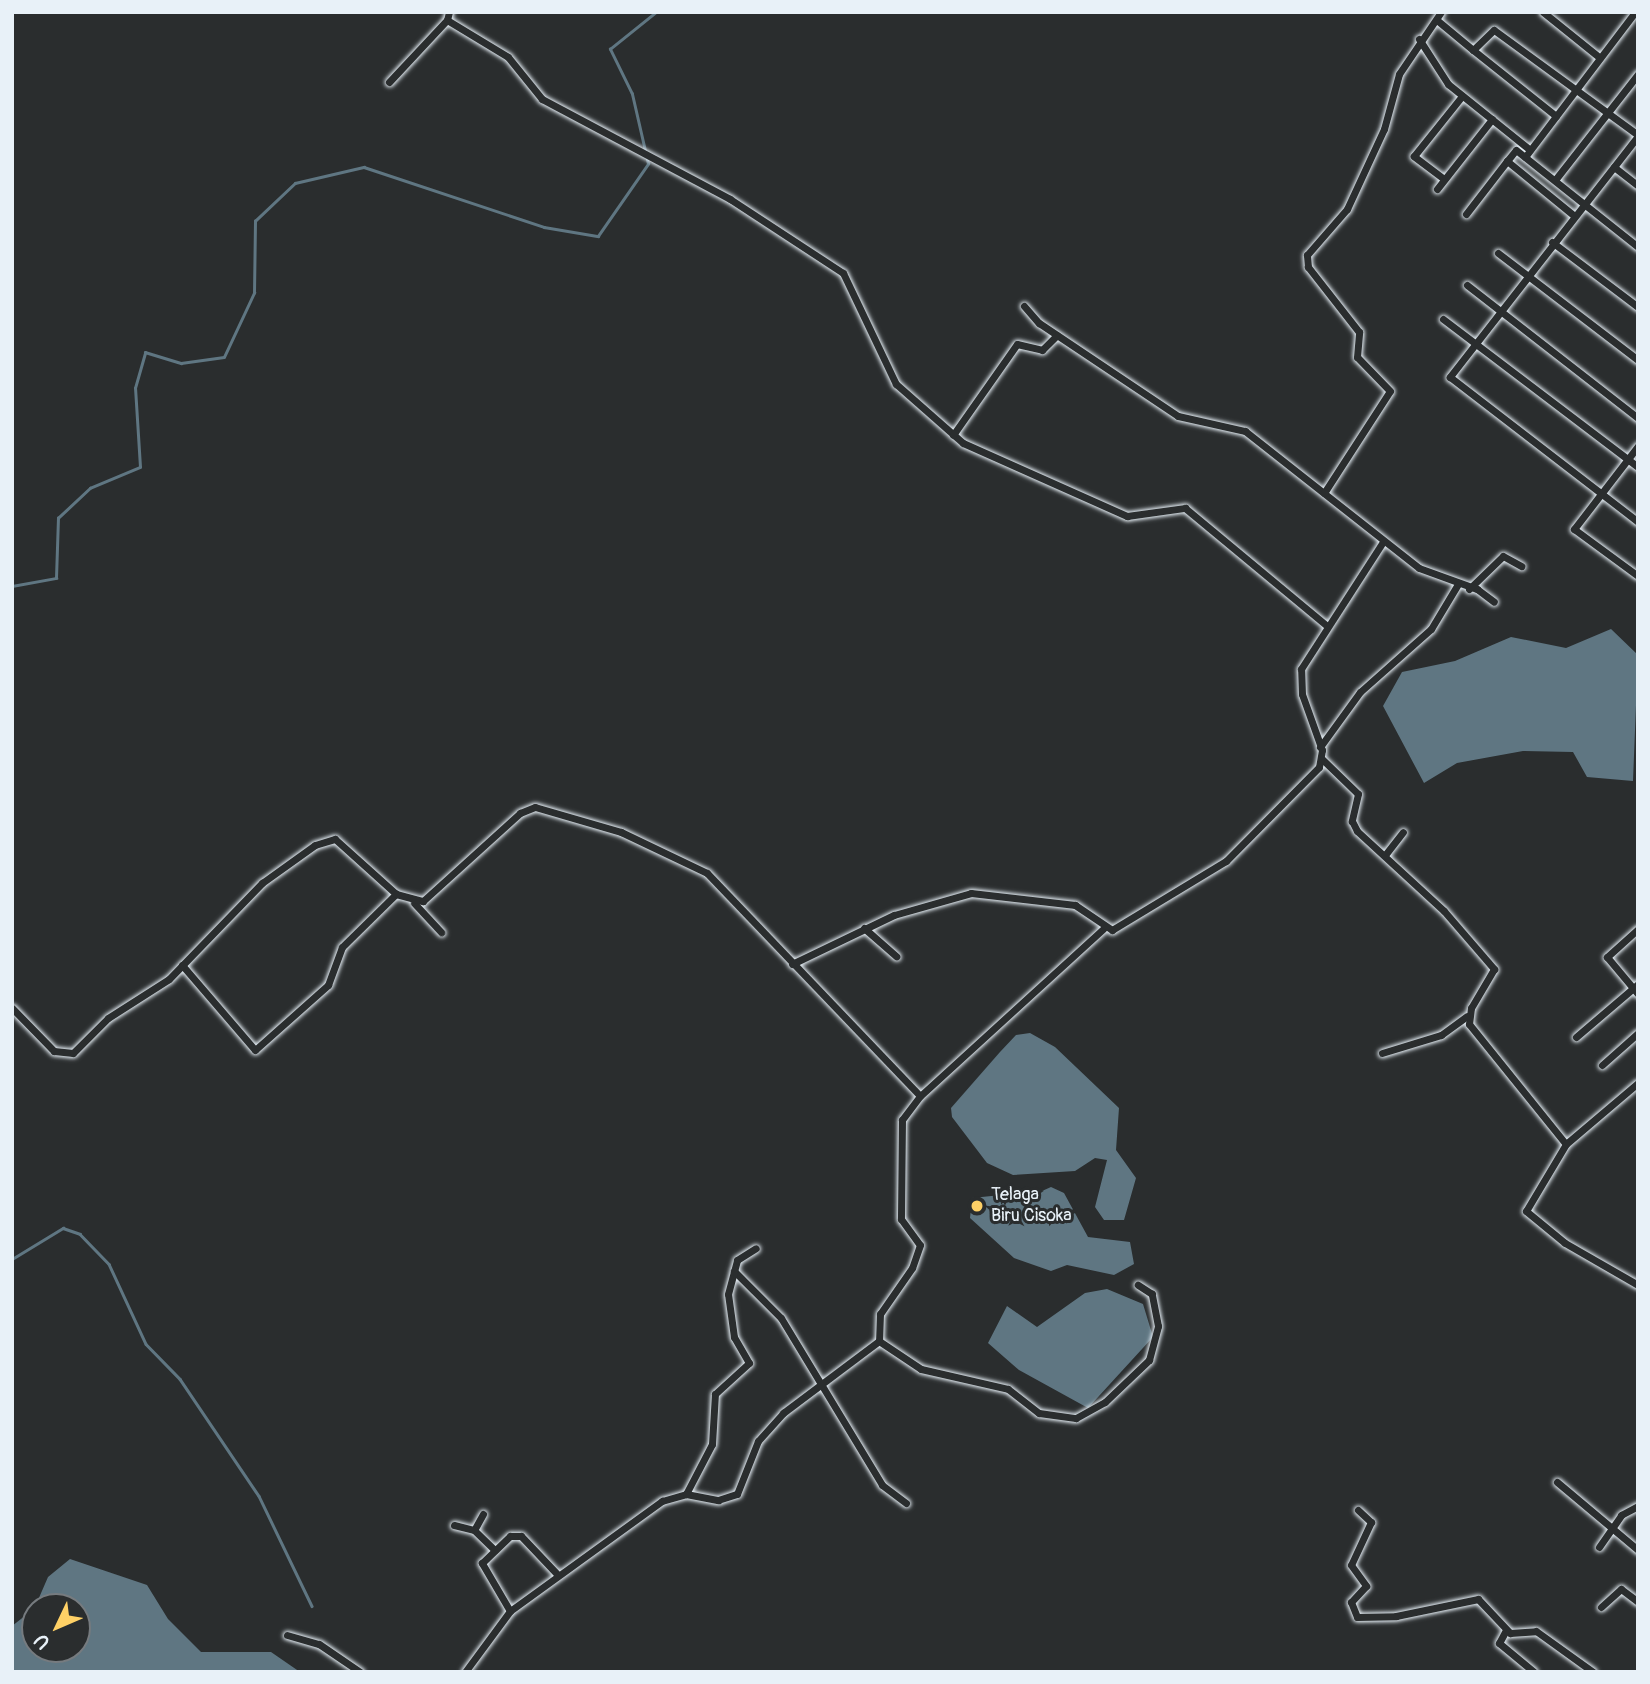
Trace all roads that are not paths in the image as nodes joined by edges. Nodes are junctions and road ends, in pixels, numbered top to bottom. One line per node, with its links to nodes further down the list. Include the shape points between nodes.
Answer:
1 (1441, 12): 5 (street)
2 (1543, 12): 8 (street)
3 (1635, 12): 8 (street)
4 (448, 16): 10 (street); 41 (street, via 508,57 542,99 673,167 843,273 859,296 896,384)
5 (1438, 21): 6 (street); 7 (street)
6 (1419, 40): 12 (street); 45 (street, via 1388,97 1384,129 1347,209 1307,255 1308,267 1360,332 1357,358 1390,391)
7 (1473, 50): 11 (street, via 1494,30); 14 (street)
8 (1600, 58): 11 (street)
9 (1638, 74): 13 (street)
10 (389, 82)
11 (1578, 88): 13 (street); 14 (street)
12 (1462, 96): 15 (street); 21 (street, via 1414,156)
13 (1609, 111): 16 (street); 22 (street)
14 (1556, 117): 17 (street)
15 (1492, 119): 17 (street); 21 (street)
16 (1638, 135): 20 (street)
17 (1530, 150): 18 (street)
18 (1525, 157): 19 (street, via 1516,150); 22 (street)
19 (1507, 161): 26 (street); 27 (street)
20 (1614, 167): 23 (street); 25 (street)
21 (1444, 179): 24 (street)
22 (1555, 180): 25 (street)
23 (1638, 186)
24 (1437, 189)
25 (1582, 205): 27 (street); 29 (street)
26 (1466, 214)
27 (1572, 214): 28 (street)
28 (1552, 242): 31 (street); 34 (street)
29 (1638, 247)
30 (1498, 253): 31 (street)
31 (1527, 276): 35 (street); 39 (street)
32 (1467, 285): 35 (street)
33 (1024, 306): 37 (street)
34 (1638, 307)
35 (1501, 311): 38 (street); 40 (street)
36 (1443, 320): 38 (street)
37 (1057, 335): 41 (street, via 1042,350 1017,344); 45 (street, via 1178,416 1245,431)
38 (1476, 346): 43 (street); 46 (street, via 1450,377)
39 (1638, 360)
40 (1638, 418)
41 (953, 435): 54 (street, via 996,462 1127,516 1179,505)
42 (1638, 446): 43 (street)
43 (1628, 459): 44 (street); 46 (street)
44 (1638, 467)
45 (1324, 493): 48 (street)
46 (1601, 494): 47 (street); 50 (street, via 1574,528)
47 (1638, 522)
48 (1383, 542): 51 (street, via 1419,568); 54 (street)
49 (1521, 566): 52 (street, via 1503,556)
50 (1638, 576)
51 (1458, 584): 52 (street); 55 (street, via 1430,629 1360,692)
52 (1469, 589): 53 (street)
53 (1494, 602)
54 (1326, 625): 55 (street, via 1300,674)
55 (1321, 747): 56 (street)
56 (1322, 759): 58 (street, via 1359,794 1354,828); 62 (street, via 1293,798 1226,861 1126,923)
57 (1403, 832): 58 (street)
58 (1385, 855): 70 (street, via 1494,969)
59 (396, 894): 60 (street); 67 (street, via 342,844 325,840 282,865); 67 (street, via 342,947 328,985 255,1050)
60 (414, 903): 64 (street); 66 (street, via 436,894 520,813 536,807 621,832 699,868)
61 (864, 928): 62 (street, via 939,898 971,893 1075,905); 65 (street); 66 (street)
62 (1103, 929): 76 (street)
63 (1638, 929): 68 (street, via 1607,957)
64 (441, 932)
65 (896, 957)
66 (792, 964): 76 (street)
67 (182, 965): 69 (street, via 67,1055 54,1051)
68 (1636, 989): 72 (street)
69 (12, 1009)
70 (1467, 1016): 73 (street, via 1441,1035); 77 (street)
71 (1638, 1033): 74 (street)
72 (1576, 1037)
73 (1382, 1053)
74 (1602, 1065)
75 (1638, 1083): 77 (street)
76 (920, 1096): 82 (street, via 898,1137 901,1219 920,1245 880,1314)
77 (1566, 1144): 80 (street, via 1526,1211 1565,1243)
78 (756, 1248): 79 (street)
79 (734, 1271): 83 (street, via 781,1318); 85 (street, via 728,1294 733,1332 750,1361 715,1394 712,1444)
80 (1638, 1284)
81 (1138, 1285): 82 (street, via 1152,1294 1158,1326 1149,1360 1105,1402 1076,1418 1039,1413 1008,1389 921,1369)
82 (879, 1341): 83 (street)
83 (819, 1387): 85 (street, via 801,1396 758,1441 737,1494 718,1500); 86 (street, via 882,1485)
84 (1557, 1482): 91 (street)
85 (686, 1494): 96 (street, via 662,1502)
86 (906, 1503)
87 (1638, 1506): 91 (street)
88 (1359, 1510): 100 (street, via 1371,1522 1350,1565 1366,1586 1351,1602 1357,1617 1395,1616 1474,1598)
89 (483, 1514): 92 (street)
90 (454, 1525): 92 (street)
91 (1613, 1528): 93 (street); 95 (street)
92 (474, 1530): 94 (street)
93 (1600, 1547)
94 (495, 1550): 96 (street, via 510,1536 521,1536); 99 (street, via 482,1567)
95 (1638, 1550)
96 (557, 1574): 99 (street)
97 (1638, 1602): 98 (street, via 1622,1589)
98 (1601, 1607)
99 (510, 1611): 103 (street)
100 (1506, 1630): 104 (street, via 1499,1643); 105 (street, via 1536,1632)
101 (287, 1634): 102 (street, via 319,1644)
102 (360, 1672)
103 (464, 1672)
104 (1534, 1672)
105 (1593, 1672)

